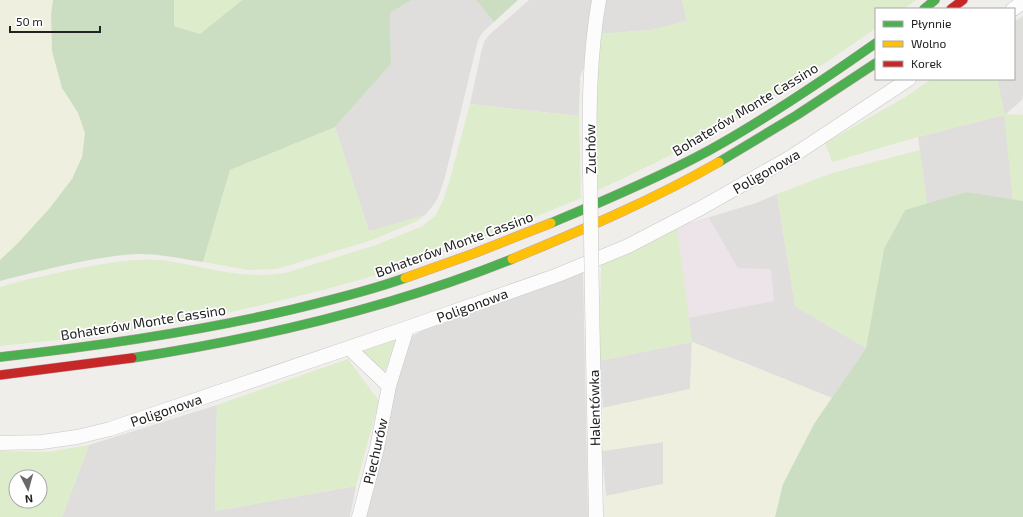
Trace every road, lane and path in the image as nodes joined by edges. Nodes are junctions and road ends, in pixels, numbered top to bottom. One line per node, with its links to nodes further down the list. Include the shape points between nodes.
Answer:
1 (599, 0): 11 (street, Zuchów, bridge, via 589,103)
2 (935, 0): 5 (highway)
3 (963, 0): 6 (highway)
4 (1023, 2): 7 (street)
5 (925, 8)
6 (953, 8)
7 (1014, 8)
8 (875, 44): 14 (highway, Bohaterów Monte Cassino, via 813,86 708,150 565,218 462,258 369,290 205,328 135,340)
9 (875, 65): 15 (highway, via 821,101 715,165 574,234 465,277 375,306 224,343 136,358)
10 (907, 80): 12 (street, Poligonowa, via 791,157 702,208 628,246 558,275)
11 (592, 299): 19 (street, Halentówka)
12 (407, 328): 13 (street, Poligonowa); 16 (street, Piechurów)
13 (349, 348): 16 (street); 17 (street, Poligonowa, via 110,429 42,442)
14 (0, 357)
15 (0, 375)
16 (389, 386): 18 (street, Piechurów)
17 (0, 443)
18 (360, 517)
19 (596, 517)

